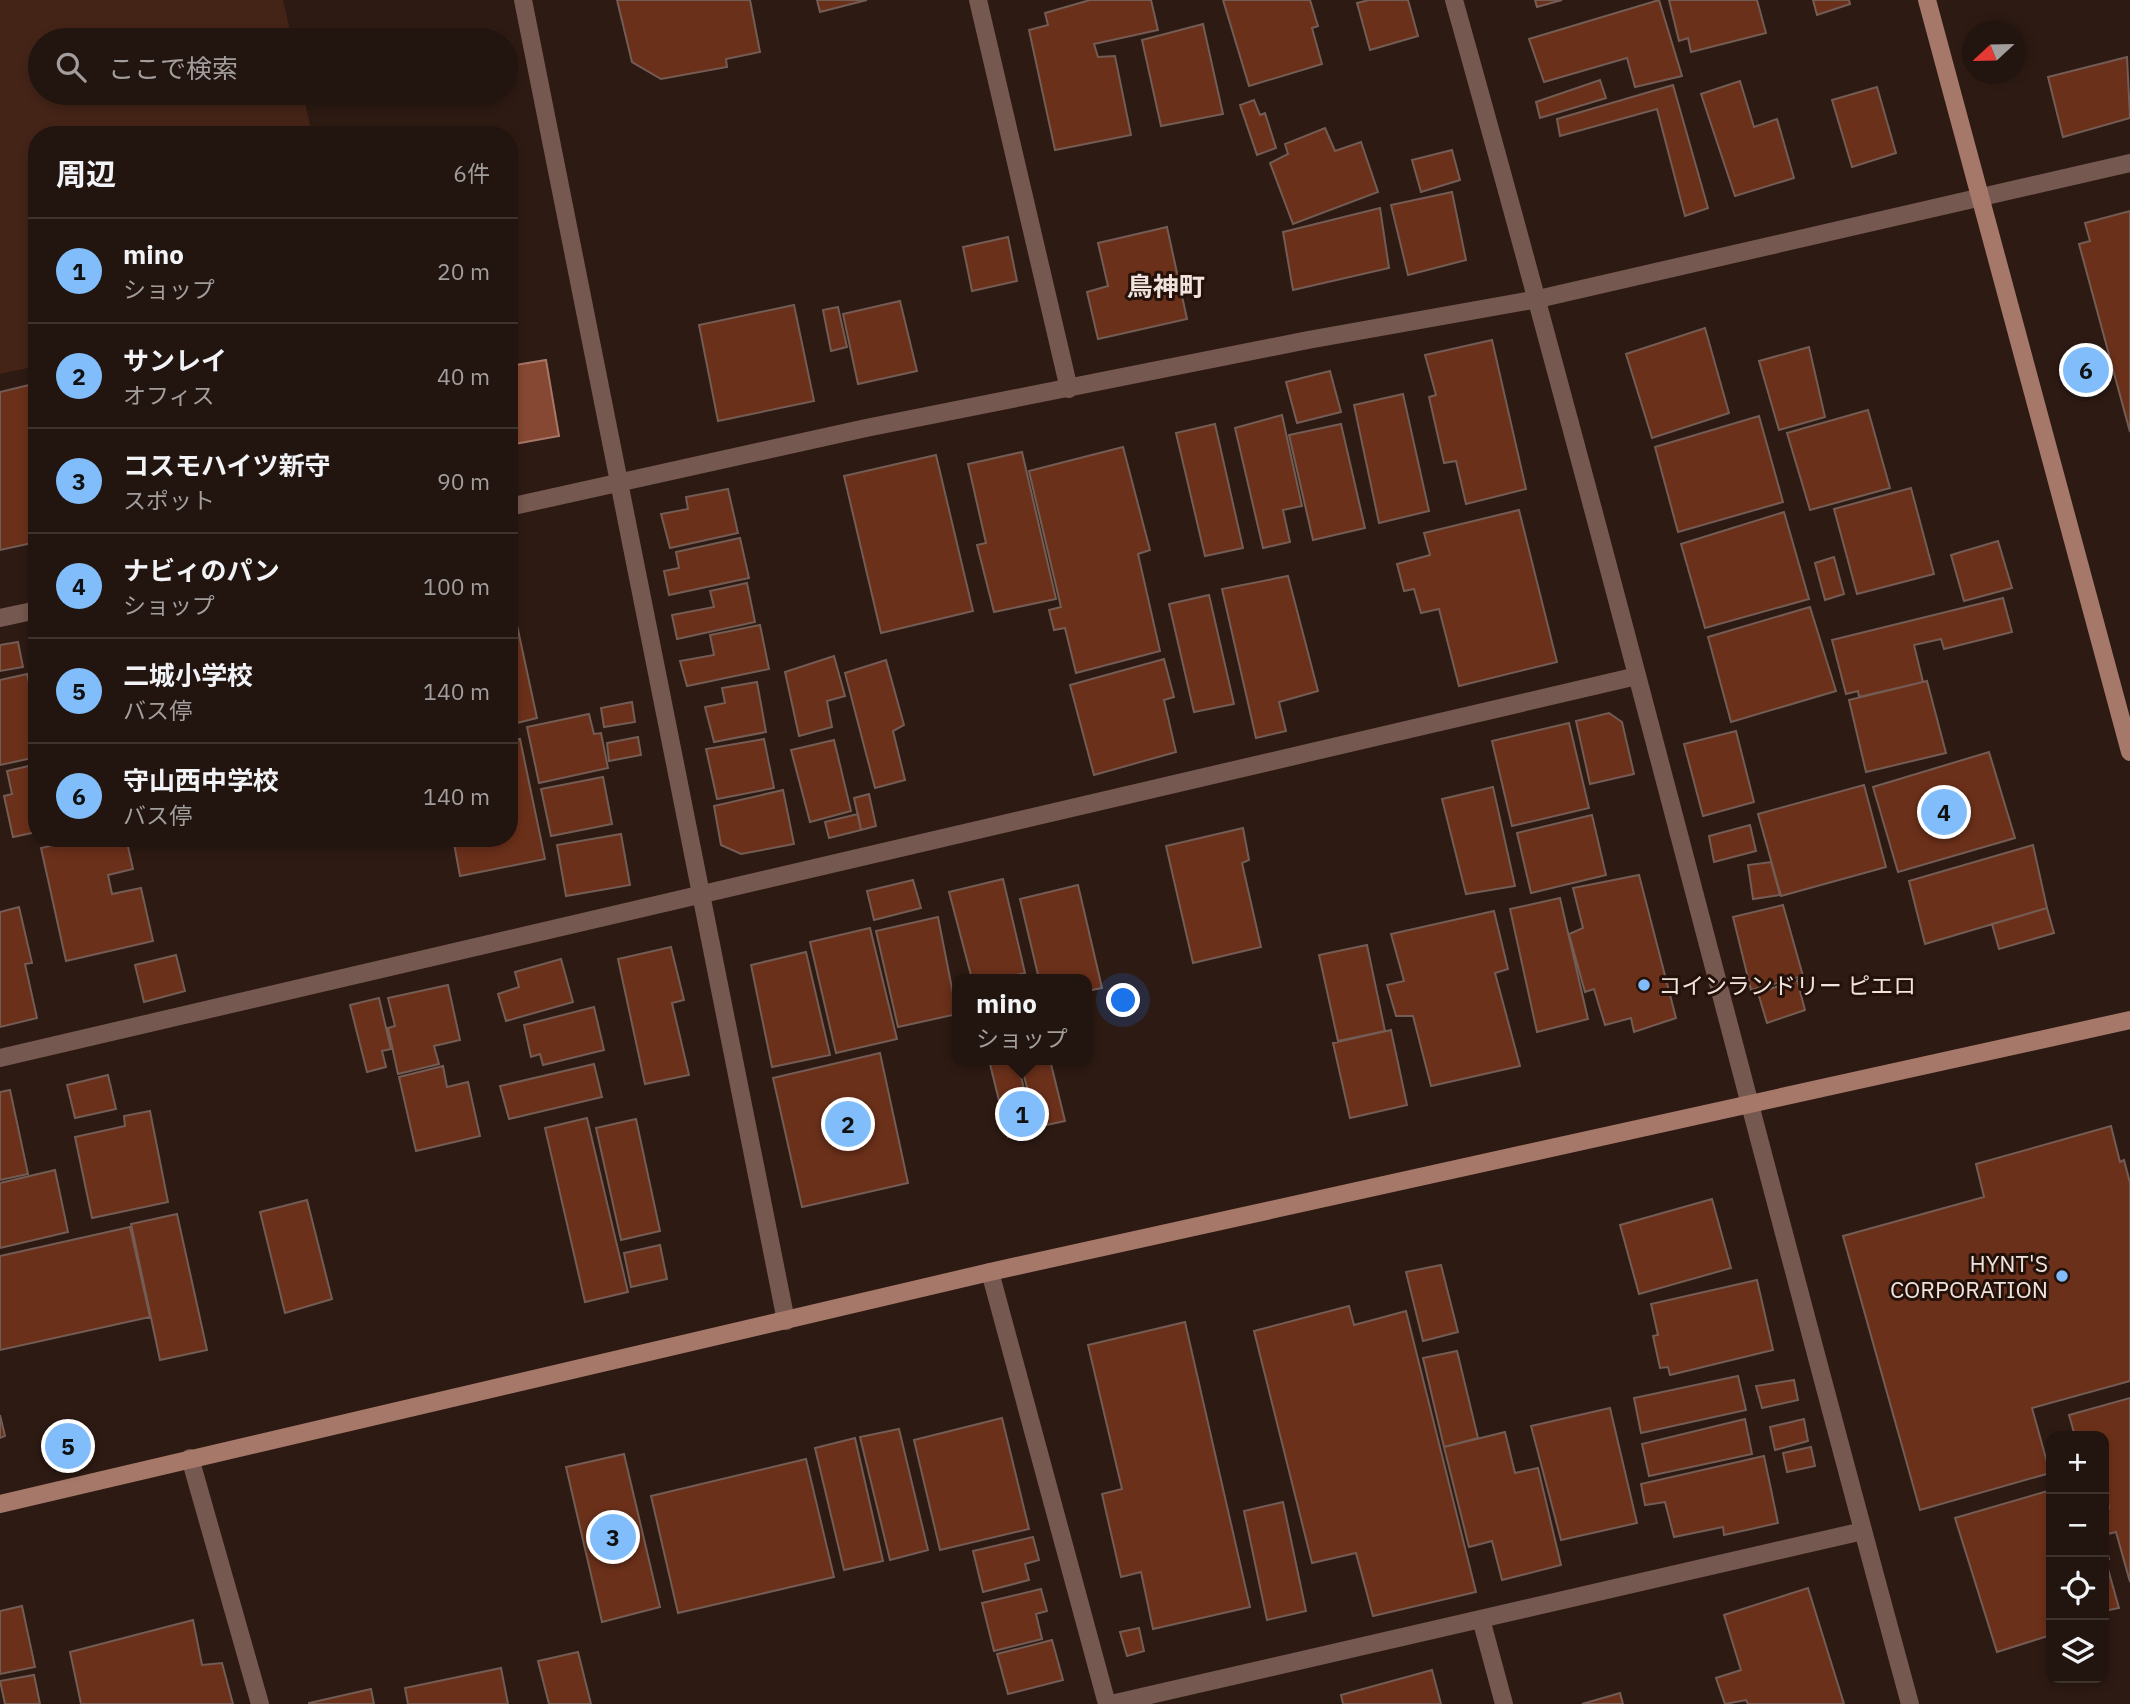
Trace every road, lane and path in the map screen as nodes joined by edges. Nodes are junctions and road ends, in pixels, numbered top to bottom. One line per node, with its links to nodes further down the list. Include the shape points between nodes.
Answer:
1 (523, 0): 9 (street)
2 (978, 0): 8 (street)
3 (1454, 0): 7 (street)
4 (1927, 0): 6 (street)
5 (2130, 163): 6 (street)
6 (1980, 198): 7 (street); 14 (street)
7 (1538, 299): 8 (street); 13 (street)
8 (1069, 389): 9 (street)
9 (620, 483): 10 (street); 15 (street)
10 (518, 505)
11 (28, 612): 12 (street)
12 (0, 618)
13 (1637, 676): 15 (street); 18 (street)
14 (2130, 752)
15 (702, 895): 17 (street); 20 (street)
16 (2130, 1020): 18 (street)
17 (0, 1058)
18 (1748, 1105): 19 (street); 23 (street)
19 (990, 1272): 20 (street); 26 (street)
20 (786, 1321): 21 (street)
21 (190, 1458): 22 (street); 25 (street)
22 (0, 1504)
23 (1863, 1531): 24 (street); 28 (street)
24 (1481, 1619): 26 (street); 27 (street)
25 (260, 1704)
26 (1109, 1704)
27 (1504, 1704)
28 (1910, 1704)

